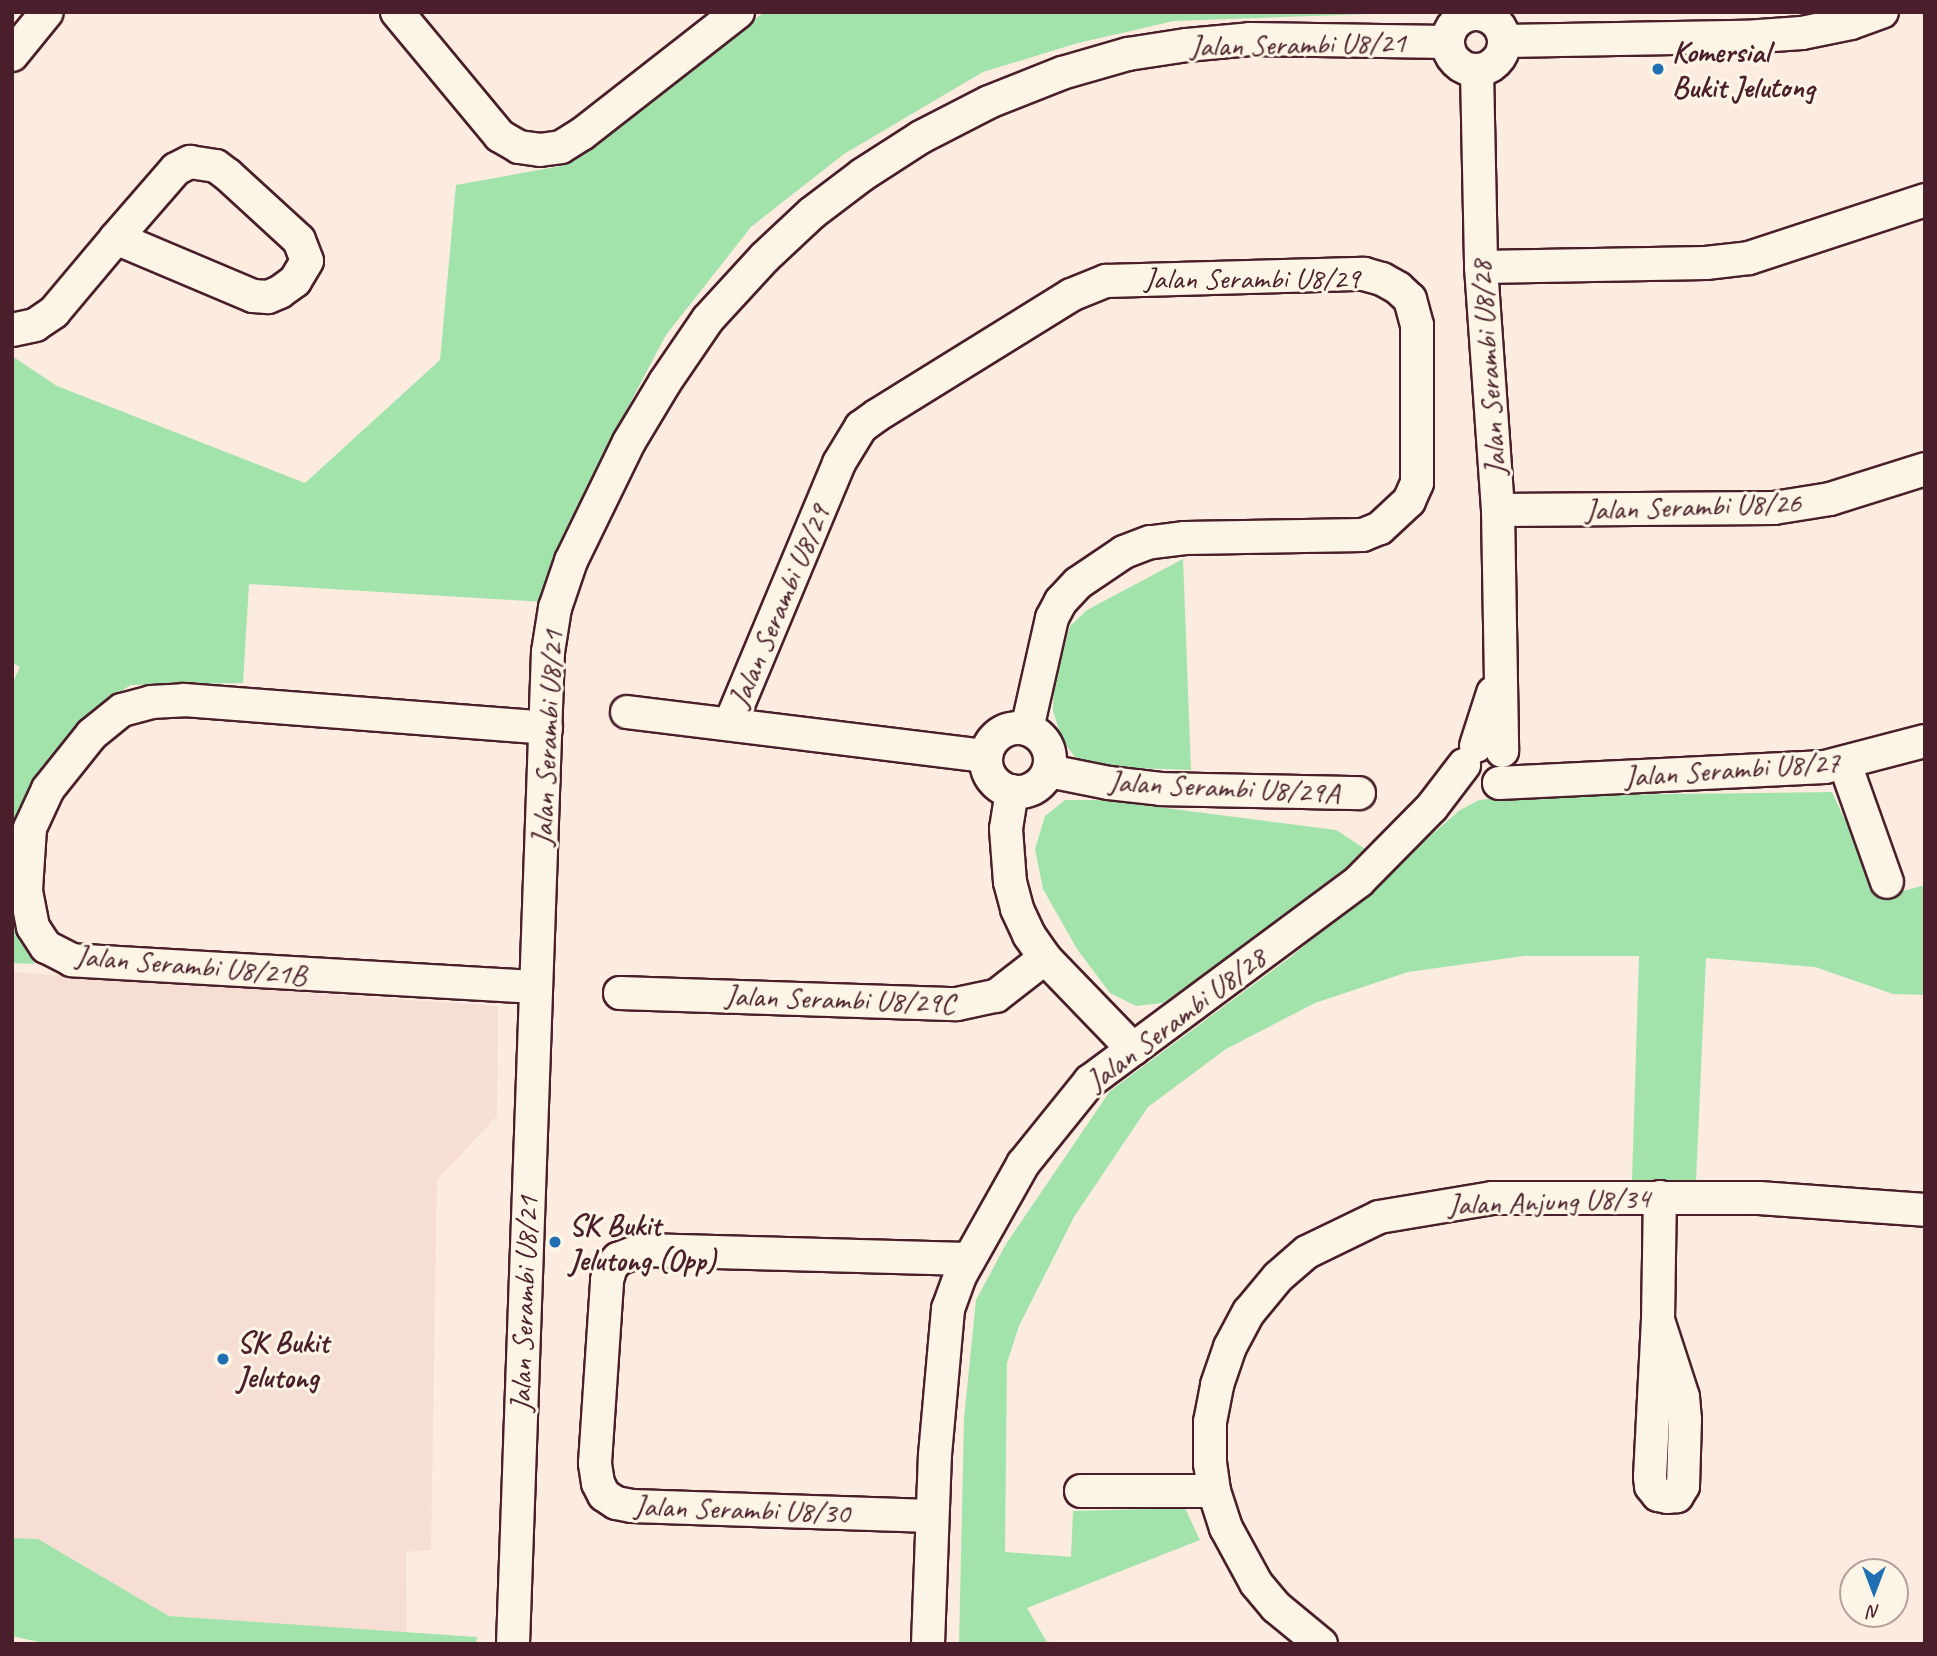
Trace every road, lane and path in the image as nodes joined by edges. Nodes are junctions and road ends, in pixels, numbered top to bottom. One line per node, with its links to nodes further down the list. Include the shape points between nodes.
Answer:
1 (397, 12): 3 (street, via 500,136 519,147 540,150 561,147 582,134)
2 (1882, 12): 6 (street, via 1802,33)
3 (734, 13)
4 (1472, 13): 6 (street, via 1490,18 1503,31); 7 (street, via 1455,24)
5 (33, 17): 8 (street)
6 (1505, 41): 9 (street, via 1500,58)
7 (1448, 42): 9 (street, via 1460,65); 18 (street, Jalan Serambi U8/21, via 1250,39 1128,54 1062,73 989,102 921,137 812,213 708,319 629,442 596,507 555,608 548,652)
8 (12, 55)
9 (1477, 71): 12 (street, Jalan Serambi U8/28)
10 (1925, 200): 12 (street, via 1749,258)
11 (116, 238): 11 (street, via 176,169 204,162 229,175 299,240 307,261 295,281 280,292 253,296); 13 (street, via 54,312 35,325)
12 (1481, 267): 15 (street, Jalan Serambi U8/28)
13 (12, 330)
14 (1925, 469): 15 (street, Jalan Serambi U8/26, via 1830,499 1774,509)
15 (1497, 510): 23 (street, Jalan Serambi U8/28, via 1502,665)
16 (627, 712): 17 (street)
17 (730, 724): 19 (street, Jalan Serambi U8/29, via 839,463 861,426 876,416 1071,295 1106,281 1364,274 1398,288 1410,299 1417,325 1418,472 1409,501 1380,528 1363,535 1185,538 1150,542 1124,552 1078,583 1061,601 1049,629); 21 (street)
18 (546, 728): 29 (street, Jalan Serambi U8/21); 29 (street, Jalan Serambi U8/21B, via 184,700 122,710 92,734 48,789 30,828 26,890 33,927 46,947 72,960)
19 (1027, 729): 21 (street, via 1000,733); 24 (street, via 1045,741)
20 (1925, 741): 22 (street, Jalan Serambi U8/27)
21 (986, 756): 25 (street, via 989,775)
22 (1844, 764): 23 (street, Jalan Serambi U8/27, via 1578,778); 27 (street)
23 (1488, 765): 31 (street, Jalan Serambi U8/28, via 1432,807 1359,881)
24 (1049, 771): 25 (street, via 1029,790); 26 (street, Jalan Serambi U8/29A, via 1161,789)
25 (1012, 791): 28 (street, via 1006,829 1010,883 1021,918)
26 (1359, 793)
27 (1887, 883)
28 (1045, 958): 30 (street, Jalan Serambi U8/29C, via 996,996 957,1004); 31 (street)
29 (535, 987): 39 (street, Jalan Serambi U8/21)
30 (620, 993)
31 (1133, 1049): 34 (street, Jalan Serambi U8/28, via 1090,1080 1049,1129 1023,1164)
32 (1660, 1197): 33 (street, Jalan Anjung U8/34, via 1759,1198); 35 (street); 37 (street, Jalan Anjung U8/34, via 1492,1198 1416,1209 1379,1217 1307,1252 1278,1277 1230,1347 1210,1422)
33 (1925, 1210)
34 (969, 1259): 38 (street, Jalan Serambi U8/28, via 948,1309); 38 (street, Jalan Serambi U8/30, via 640,1250 618,1259 607,1280 595,1463 604,1495 632,1506)
35 (1658, 1320)
36 (1081, 1491): 37 (street)
37 (1214, 1491): 41 (street, Jalan Anjung U8/34, via 1226,1528 1256,1583 1276,1607)
38 (931, 1516): 40 (street, Jalan Serambi U8/28)
39 (513, 1644)
40 (928, 1644)
41 (1321, 1644)

